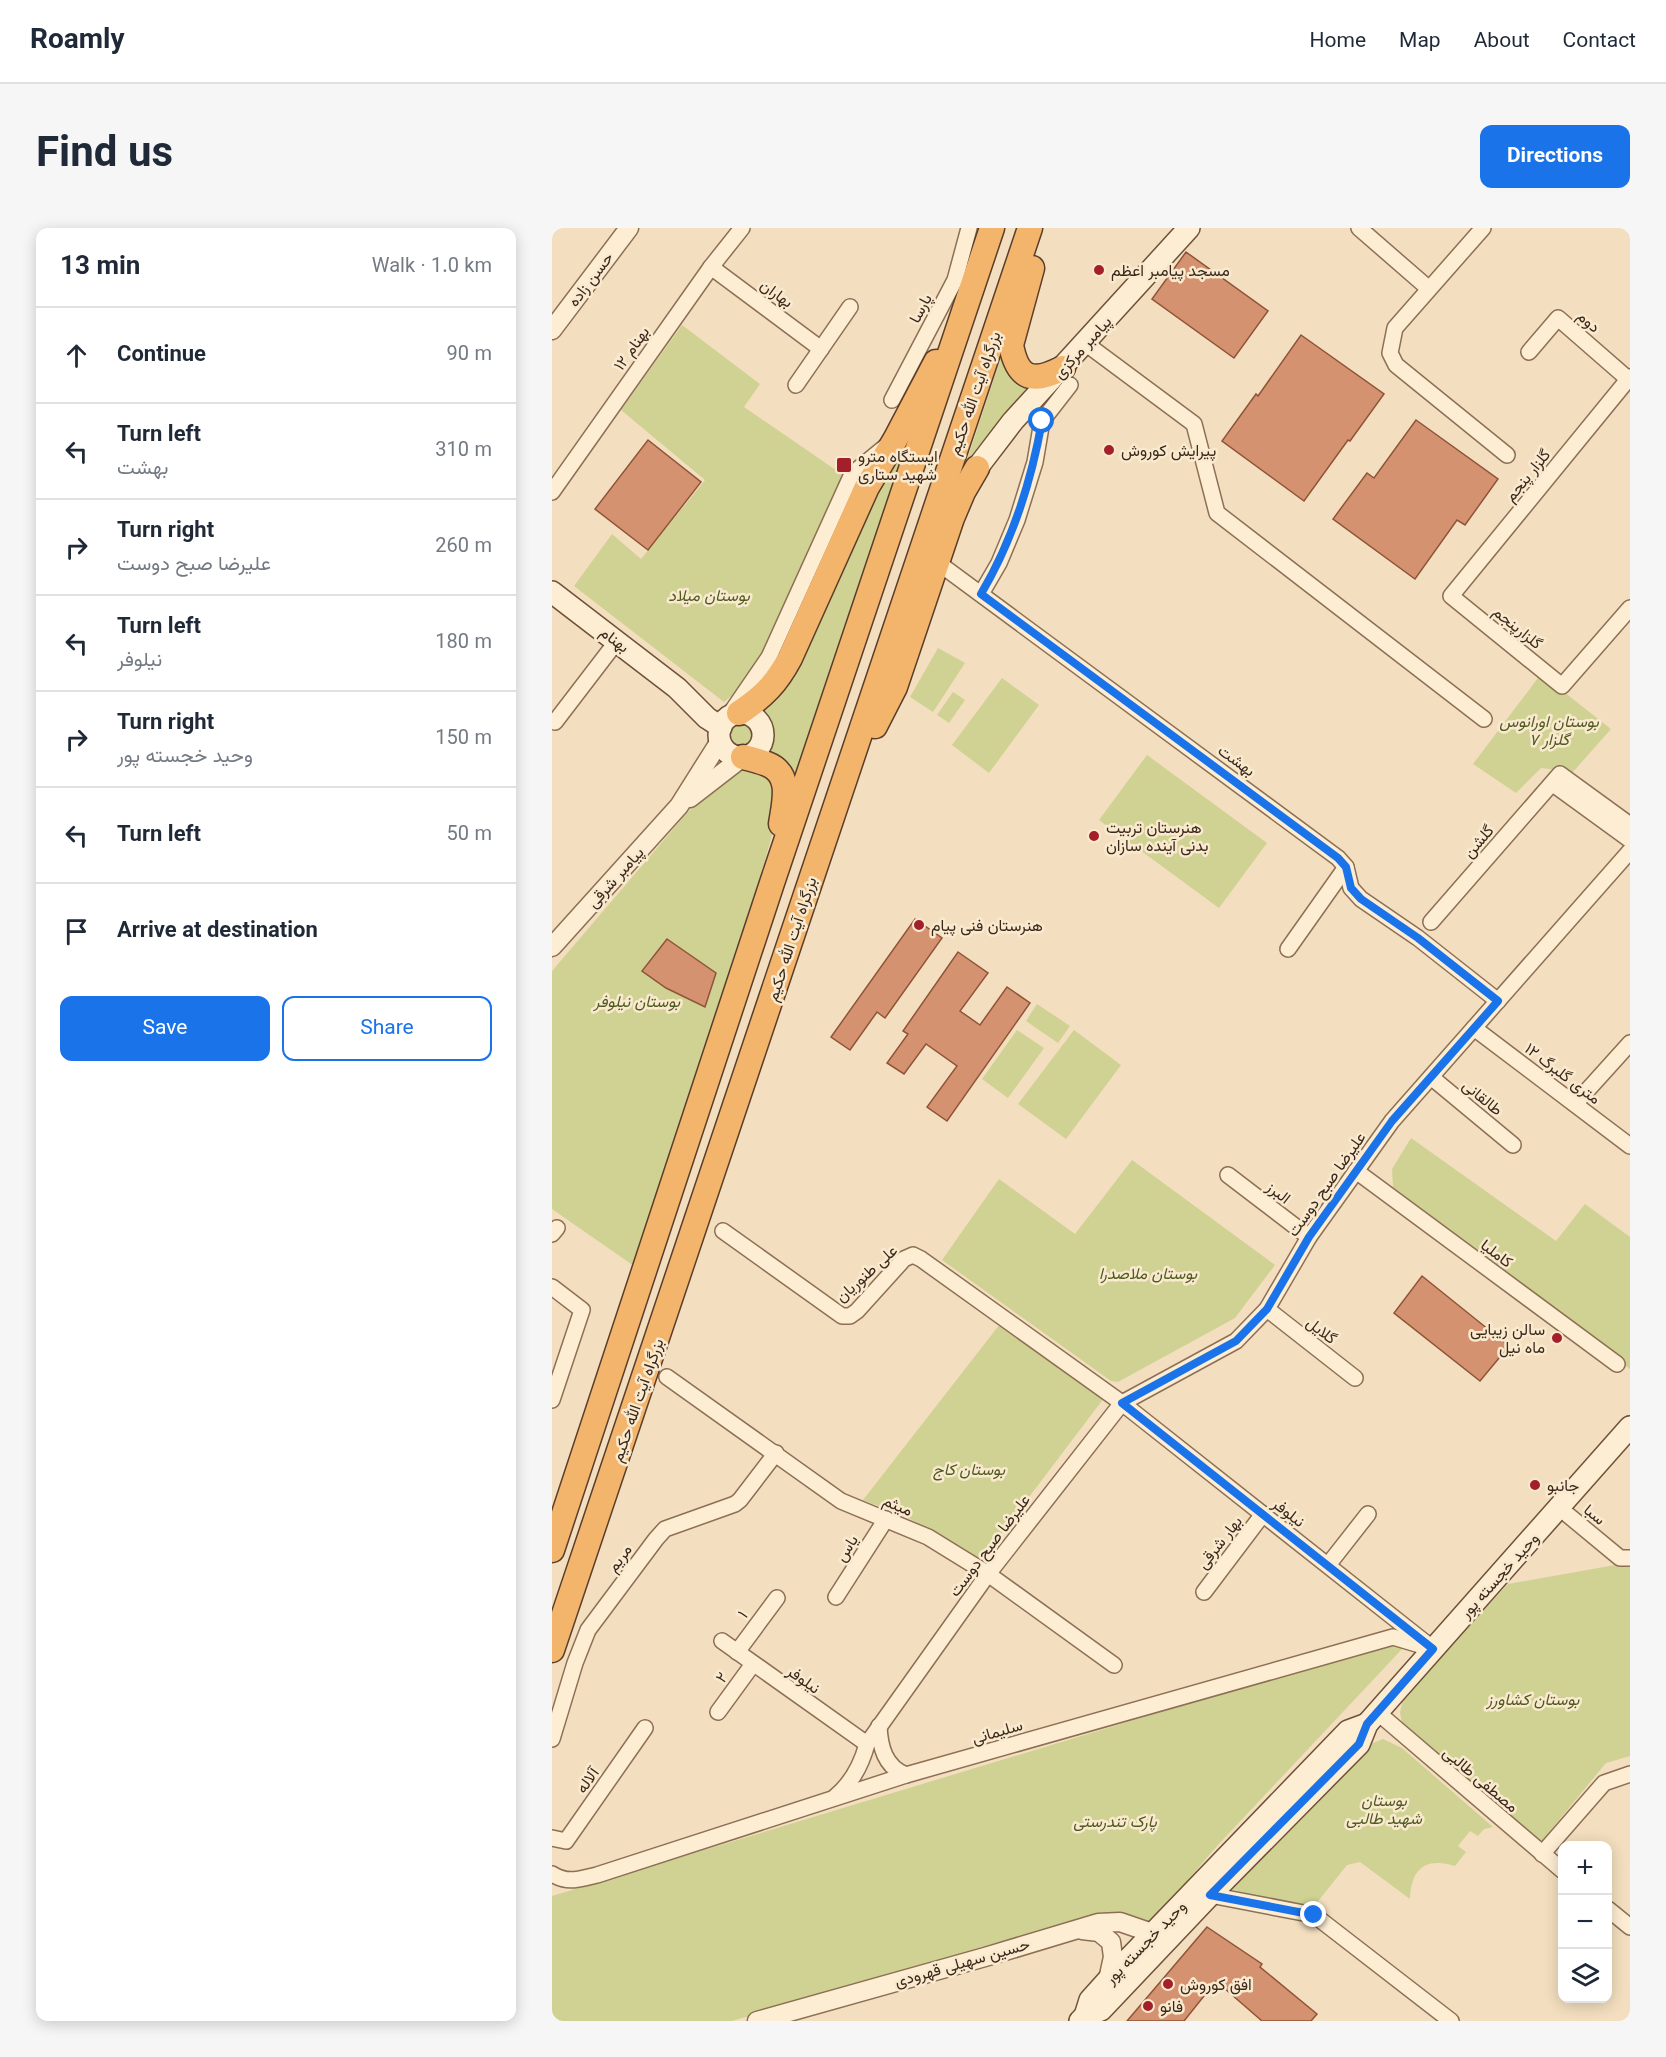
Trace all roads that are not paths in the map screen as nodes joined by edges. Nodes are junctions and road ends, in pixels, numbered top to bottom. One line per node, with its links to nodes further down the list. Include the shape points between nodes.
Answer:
1 (629, 228): 14 (street, حسن زاده)
2 (742, 228): 10 (street, بهنام ۱۲)
3 (969, 228): 21 (street, پارسا, via 955,280)
4 (992, 228): 12 (highway, بزرگراه آیت الله حکیم)
5 (1030, 228): 36 (highway, بزرگراه آیت الله حکیم)
6 (1039, 228): 18 (highway, via 1011,345 1013,357 1027,375)
7 (1189, 228): 15 (main road, پیامبر مرکزی)
8 (1359, 228): 11 (street)
9 (1483, 228): 11 (street)
10 (711, 267): 16 (street, بهاران); 24 (street, بهنام ۱۲)
11 (1428, 288): 22 (street, via 1395,328 1390,353 1396,365)
12 (969, 299): 33 (highway, via 867,487 778,680); 42 (highway, بزرگراه آیت الله حکیم)
13 (850, 308): 16 (street)
14 (552, 330)
15 (1085, 343): 18 (main road, پیامبر مرکزی); 31 (street, via 1194,424 1217,513)
16 (821, 349): 20 (street)
17 (1529, 352): 19 (street, دوم, via 1558,318)
18 (1067, 376): 23 (main road, پیامبر مرکزی, via 1013,421); 27 (street, via 1042,421 1035,462 1017,520)
19 (1629, 378): 28 (street, گلزار پنجم)
20 (796, 385)
21 (892, 400)
22 (1507, 455)
23 (976, 468): 25 (highway, via 952,518)
24 (552, 492)
25 (937, 562): 27 (street, بهشت); 36 (highway, via 895,687)
26 (552, 592): 30 (main road, بهنام)
27 (981, 594): 41 (street, بهشت)
28 (1451, 596): 29 (street, گلزارپنجم, via 1562,686)
29 (1630, 608)
30 (617, 640): 32 (street); 33 (main road, بهنام, via 677,688 713,705)
31 (1484, 720)
32 (555, 722)
33 (727, 724): 34 (main road, via 729,753); 34 (main road, via 751,715 760,723 763,735 759,747); 37 (street, پیامبر شرقی)
34 (743, 756): 37 (street, پیامبر شرقی); 42 (highway, via 775,768 784,780)
35 (1552, 784): 38 (street, via 1560,774); 39 (street); 43 (street, گلشن)
36 (836, 803): 79 (highway, بزرگراه آیت الله حکیم)
37 (679, 806): 44 (street, پیامبر شرقی)
38 (1630, 825)
39 (1630, 840)
40 (1630, 851): 46 (street, علیرضا صبح دوست)
41 (1346, 867): 45 (street); 46 (street, بهشت, via 1351,888 1361,899)
42 (772, 883): 70 (highway, بزرگراه آیت الله حکیم)
43 (1431, 922)
44 (552, 947)
45 (1288, 949)
46 (1498, 1001): 47 (street, علیرضا صبح دوست)
47 (1474, 1028): 49 (street, علیرضا صبح دوست); 50 (street, ۱۲ متری گلبرگ)
48 (1630, 1043): 50 (street)
49 (1431, 1077): 51 (street, طالقانی); 53 (street, علیرضا صبح دوست, via 1392,1121)
50 (1575, 1104): 52 (street, ۱۲ متری گلبرگ)
51 (1514, 1145)
52 (1630, 1146)
53 (1356, 1171): 56 (street, علیرضا صبح دوست); 59 (street, کاملیا)
54 (1228, 1175): 56 (street, البرز)
55 (723, 1232): 63 (street, علی طنوریان, via 842,1316 856,1311 904,1259 913,1255)
56 (1309, 1237): 58 (street, علیرضا صبح دوست)
57 (552, 1287): 62 (street, via 582,1310)
58 (1267, 1309): 61 (street, گلایل); 63 (street, علیرضا صبح دوست, via 1236,1341)
59 (1617, 1365)
60 (667, 1377): 65 (street, میثم)
61 (1355, 1378)
62 (552, 1400)
63 (1122, 1403): 66 (street, نیلوفر); 73 (street, علیرضا صبح دوست)
64 (1630, 1427): 78 (main road, وحید خجسته پور)
65 (776, 1453): 69 (street, میثم, via 841,1501); 87 (street, مریم, via 735,1504 665,1529 656,1539 588,1630)
66 (1263, 1514): 72 (street, نیلوفر); 74 (street, بهار شرقی)
67 (1368, 1514): 72 (street)
68 (1568, 1515): 71 (street, سبا, via 1620,1558)
69 (886, 1519): 73 (street, میثم, via 928,1537); 75 (street, یاس)
70 (552, 1550)
71 (1630, 1558)
72 (1328, 1565): 78 (street, نیلوفر)
73 (988, 1574): 82 (street, میثم); 85 (street, علیرضا صبح دوست)
74 (1204, 1592)
75 (836, 1597)
76 (777, 1598): 80 (street, ۱)
77 (722, 1641): 80 (street, نیلوفر)
78 (1433, 1649): 84 (main road, وحید خجسته پور); 90 (street, سلیمانی, via 1393,1636)
79 (552, 1650)
80 (737, 1652): 81 (street, نیلوفر)
81 (753, 1664): 83 (street, ۲); 88 (street, نیلوفر)
82 (1114, 1665)
83 (718, 1712)
84 (1372, 1718): 93 (street, مصطفی طالبی); 96 (main road, وحید خجسته پور, via 1359,1744); 100 (main road, وحید خجسته پور, via 1348,1731)
85 (879, 1725): 88 (street, علیرضا صبح دوست); 90 (street, via 883,1751 891,1768)
86 (645, 1728): 92 (street, آلاله, via 566,1841)
87 (552, 1739)
88 (867, 1744): 91 (street, علیرضا صبح دوست, via 856,1773)
89 (1630, 1774): 93 (street, via 1604,1783)
90 (906, 1775): 91 (street, سلیمانی)
91 (835, 1797): 95 (street, سلیمانی, via 597,1875 573,1881)
92 (552, 1838)
93 (1542, 1854): 94 (street, مصطفی طالبی)
94 (1558, 1867)
95 (552, 1874)
96 (1210, 1895): 100 (main road, وحید خجسته پور); 104 (street, via 1314,1915)
97 (1612, 1912): 98 (street)
98 (1630, 1927)
99 (1074, 1930): 100 (street, حسین سهیلی قهرودی, via 1110,1921); 101 (street, via 1099,1932 1111,1942 1113,1957); 103 (street, حسین سهیلی قهرودی)
100 (1158, 1938): 101 (main road, وحید خجسته پور); 102 (main road, وحید خجسته پور, via 1101,2010)
101 (1108, 1980): 102 (main road, وحید خجسته پور, via 1090,2000)
102 (1083, 2018)
103 (757, 2021)
104 (1451, 2021)

